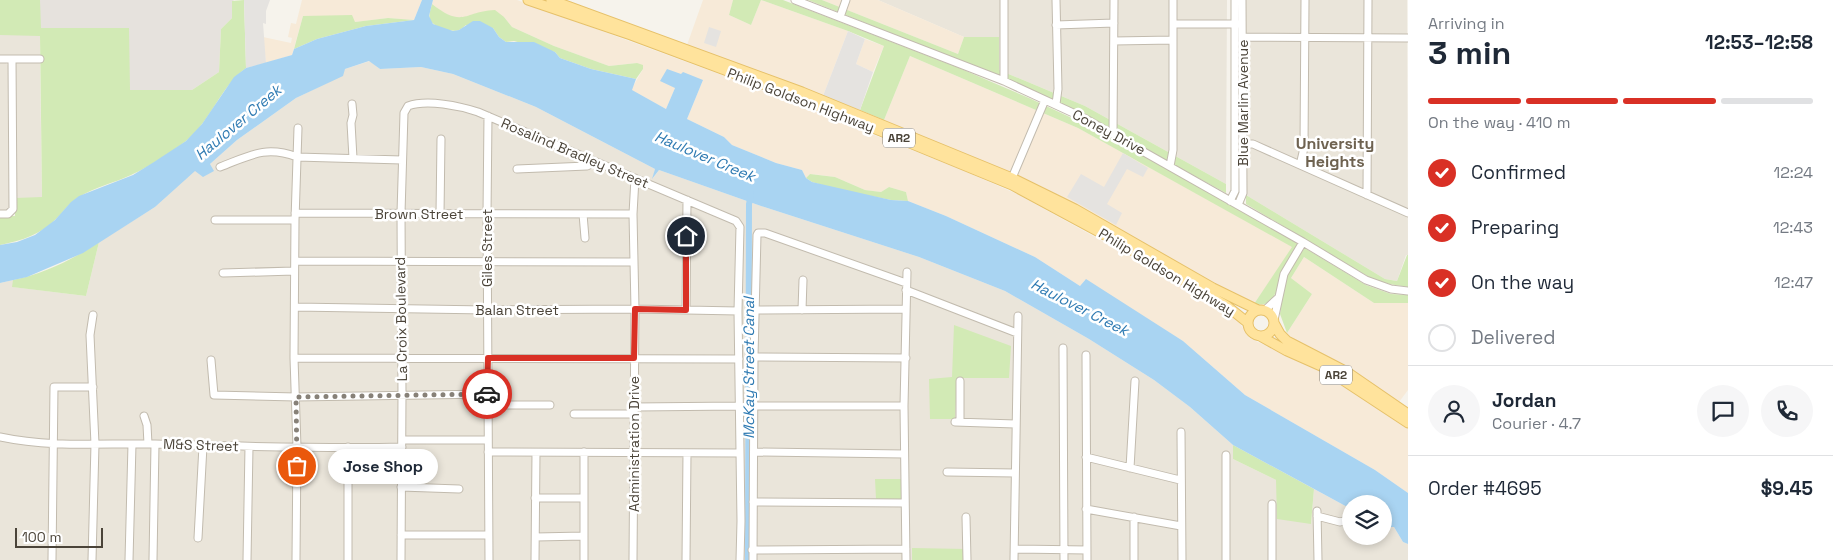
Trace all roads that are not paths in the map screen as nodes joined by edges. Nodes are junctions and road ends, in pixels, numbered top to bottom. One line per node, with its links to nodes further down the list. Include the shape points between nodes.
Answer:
1 (528, 0): 86 (main road, Philip Goldson Highway / AR2, via 800,98 1012,185 1125,246 1227,306)
2 (551, 0): 46 (main road, Philip Goldson Highway / AR2, via 802,92)
3 (795, 0): 13 (street, Coney Drive)
4 (846, 0): 13 (street)
5 (1004, 0): 27 (street)
6 (1056, 0): 17 (street)
7 (1114, 0): 14 (street)
8 (1173, 0): 15 (street)
9 (1235, 0): 16 (street, Blue Marlin Avenue)
10 (1242, 0): 16 (street, Blue Marlin Avenue)
11 (1305, 0): 20 (street)
12 (1368, 0): 18 (street)
13 (840, 17): 27 (street, Coney Drive)
14 (1114, 23): 17 (street); 23 (street)
15 (1173, 24): 16 (street); 22 (street)
16 (1239, 24): 19 (street, Blue Marlin Avenue); 49 (street, Blue Marlin Avenue, via 1235,190)
17 (1056, 25): 30 (street)
18 (1368, 37): 20 (street); 21 (street); 47 (street)
19 (1243, 38): 20 (street); 36 (street, Blue Marlin Avenue)
20 (1305, 38): 41 (street, via 1304,148)
21 (1408, 38)
22 (1173, 40): 23 (street); 42 (street, via 1173,153)
23 (1114, 41): 34 (street)
24 (0, 59): 25 (street)
25 (12, 59): 26 (street); 53 (street, via 13,209 8,214)
26 (40, 59)
27 (1004, 82): 28 (street, Coney Drive)
28 (1045, 100): 30 (street, Coney Drive); 46 (street)
29 (352, 104): 38 (street)
30 (1056, 104): 34 (street, Coney Drive)
31 (406, 108): 32 (street, Rosalind Bradley Street, via 420,103 451,106); 39 (street, La Croix Boulevard)
32 (488, 116): 40 (street, Rosalind Bradley Street); 55 (street, Giles Street)
33 (298, 128): 37 (street)
34 (1113, 134): 42 (street, Coney Drive)
35 (441, 139): 54 (street)
36 (1242, 144): 41 (street, via 1253,144); 50 (street, Blue Marlin Avenue, via 1242,193)
37 (297, 157): 38 (street); 43 (street, via 267,151); 58 (street)
38 (353, 158): 39 (street)
39 (402, 160): 51 (street, La Croix Boulevard)
40 (595, 162): 44 (street, via 587,166); 45 (street, Rosalind Bradley Street)
41 (1300, 165): 47 (street)
42 (1170, 166): 49 (street, Coney Drive)
43 (220, 168)
44 (517, 169)
45 (635, 178): 48 (street, Rosalind Bradley Street); 57 (street, Administration Drive)
46 (1012, 178): 81 (main road, Philip Goldson Highway / AR2, via 1075,209 1213,288)
47 (1367, 195): 52 (street)
48 (686, 200): 78 (street); 82 (street, Rosalind Bradley Street, via 736,221 740,227)
49 (1230, 201): 50 (street, Coney Drive)
50 (1238, 205): 61 (street, Coney Drive)
51 (401, 213): 54 (street, Brown Street); 58 (street, Brown Street); 63 (street, La Croix Boulevard)
52 (1408, 213)
53 (0, 214)
54 (440, 214): 55 (street, Brown Street)
55 (487, 214): 56 (street, Brown Street); 65 (street, Giles Street)
56 (583, 214): 57 (street, Brown Street); 60 (street)
57 (633, 214): 64 (street, Administration Drive)
58 (295, 216): 59 (street, Brown Street); 62 (street)
59 (215, 220)
60 (585, 238)
61 (1303, 242): 71 (street, Coney Drive, via 1366,280 1391,289); 72 (street, via 1287,266)
62 (295, 261): 63 (street); 66 (street)
63 (401, 261): 65 (street); 74 (street, La Croix Boulevard)
64 (634, 262): 65 (street); 75 (street, Administration Drive)
65 (488, 263): 77 (street, Giles Street)
66 (294, 271): 67 (street); 73 (street)
67 (223, 272)
68 (907, 272): 70 (street)
69 (803, 280): 80 (street)
70 (906, 286): 76 (street); 79 (street, via 766,233 758,233); 87 (street)
71 (1408, 290)
72 (1278, 298): 81 (street); 85 (street)
73 (295, 307): 74 (street, Balan Street); 92 (street)
74 (402, 309): 77 (street, Balan Street); 93 (street, La Croix Boulevard)
75 (635, 309): 77 (street, Balan Street); 78 (street, Balan Street); 95 (street, Administration Drive)
76 (906, 309): 80 (street); 96 (street)
77 (487, 310): 94 (street, Giles Street)
78 (686, 310): 82 (street, Balan Street)
79 (755, 310): 80 (street); 91 (street)
80 (802, 310)
81 (1261, 310): 85 (main road, via 1271,314); 86 (main road, via 1250,315)
82 (738, 311): 97 (street)
83 (93, 316): 101 (street, via 90,335)
84 (1018, 316): 87 (street)
85 (1274, 322): 88 (main road, via 1272,331); 112 (main road, AR2, via 1280,334 1292,343 1347,372)
86 (1248, 323): 88 (main road, via 1253,333)
87 (1017, 333): 115 (street)
88 (1260, 336): 114 (main road, AR2, via 1322,366)
89 (1063, 348): 162 (street)
90 (1086, 355): 137 (street)
91 (754, 357): 96 (street); 108 (street)
92 (294, 358): 93 (street); 104 (street)
93 (402, 358): 94 (street); 102 (street, La Croix Boulevard)
94 (488, 358): 95 (street); 103 (street, Giles Street)
95 (634, 358): 97 (street); 110 (street, Administration Drive)
96 (906, 358): 109 (street)
97 (739, 359): 107 (street)
98 (211, 360): 104 (street, via 214,395)
99 (960, 381): 115 (street, via 957,422)
100 (1135, 381): 138 (street)
101 (93, 387): 119 (street, via 54,387); 120 (street)
102 (402, 394): 103 (street); 104 (street); 123 (street, La Croix Boulevard)
103 (488, 394): 105 (street, Giles Street)
104 (296, 397): 126 (street)
105 (488, 405): 106 (street); 118 (street, Giles Street)
106 (550, 406)
107 (739, 406): 110 (street); 134 (street)
108 (753, 406): 109 (street); 130 (street)
109 (904, 406): 135 (street)
110 (635, 410): 111 (street); 132 (street, Administration Drive)
111 (574, 414)
112 (1408, 414)
113 (144, 416): 122 (street)
114 (1408, 423)
115 (1015, 424): 140 (street)
116 (1181, 432): 141 (street)
117 (0, 437): 119 (street, M&S Street)
118 (487, 440): 123 (street, M&S Street); 128 (street, Giles Street)
119 (54, 444): 120 (street, M&S Street); 164 (street)
120 (95, 444): 121 (street, M&S Street); 165 (street)
121 (132, 444): 122 (street, M&S Street); 166 (street)
122 (152, 444): 124 (street, M&S Street); 167 (street)
123 (402, 444): 127 (street, M&S Street); 142 (street, La Croix Boulevard)
124 (204, 446): 125 (street, M&S Street); 158 (street)
125 (249, 447): 126 (street, M&S Street); 168 (street)
126 (297, 447): 127 (street, M&S Street); 169 (street)
127 (348, 447): 170 (street)
128 (488, 452): 131 (street); 155 (street, Giles Street)
129 (584, 452): 131 (street); 132 (street); 145 (street)
130 (754, 452): 135 (street); 146 (street)
131 (536, 453): 144 (street)
132 (635, 453): 133 (street); 175 (street, Administration Drive)
133 (687, 453): 134 (street); 176 (street)
134 (740, 454): 177 (street)
135 (904, 454): 147 (street)
136 (1226, 455): 186 (street)
137 (1086, 457): 138 (street); 149 (street)
138 (1130, 468): 141 (street)
139 (947, 472): 140 (street)
140 (1015, 473): 160 (street)
141 (1180, 480): 153 (street)
142 (401, 487): 143 (street); 154 (street, La Croix Boulevard)
143 (459, 489)
144 (535, 498): 145 (street); 157 (street)
145 (584, 498): 156 (street)
146 (753, 502): 147 (street); 161 (street)
147 (905, 503): 159 (street)
148 (1272, 504): 187 (street)
149 (1086, 509): 151 (street); 163 (street)
150 (966, 517): 180 (street)
151 (1134, 517): 153 (street); 184 (street)
152 (1342, 522): 188 (street, via 1317,513)
153 (1181, 526): 185 (street)
154 (401, 535): 155 (street); 171 (street, La Croix Boulevard)
155 (488, 535): 172 (street, Giles Street)
156 (584, 536): 157 (street); 174 (street)
157 (536, 537): 173 (street)
158 (198, 538)
159 (906, 549): 161 (street); 179 (street)
160 (1015, 549): 162 (street); 181 (street)
161 (752, 550): 178 (street)
162 (1064, 550): 163 (street); 182 (street)
163 (1087, 550): 183 (street)
164 (52, 560)
165 (92, 560)
166 (129, 560)
167 (153, 560)
168 (247, 560)
169 (296, 560)
170 (348, 560)
171 (401, 560)
172 (489, 560)
173 (535, 560)
174 (584, 560)
175 (634, 560)
176 (686, 560)
177 (740, 560)
178 (753, 560)
179 (906, 560)
180 (968, 560)
181 (1014, 560)
182 (1064, 560)
183 (1086, 560)
184 (1134, 560)
185 (1182, 560)
186 (1226, 560)
187 (1272, 560)
188 (1318, 560)

